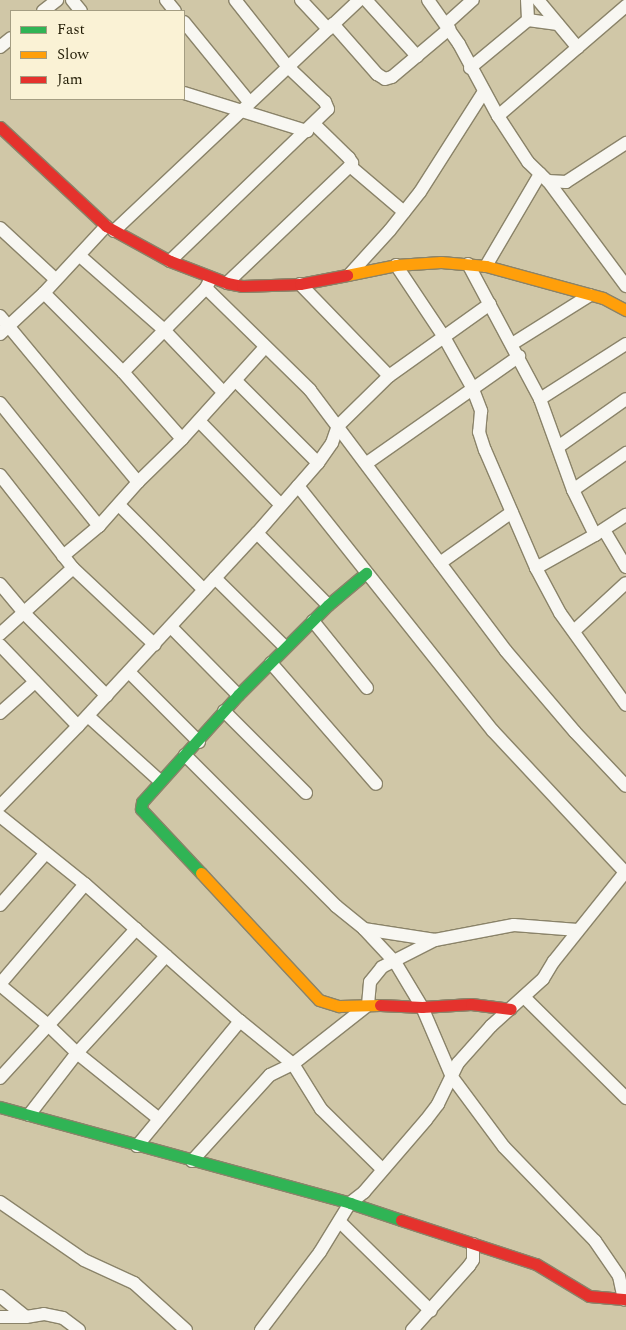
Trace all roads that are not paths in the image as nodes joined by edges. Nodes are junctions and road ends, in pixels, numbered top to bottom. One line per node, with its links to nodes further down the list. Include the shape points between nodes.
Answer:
1 (57, 0): 12 (street)
2 (72, 0): 13 (street)
3 (235, 0): 24 (street)
4 (301, 0): 19 (street)
5 (359, 0): 19 (street)
6 (366, 0): 23 (street)
7 (428, 0): 18 (street)
8 (473, 0): 18 (street)
9 (527, 0): 15 (street)
10 (538, 0): 17 (street)
11 (614, 0): 14 (street)
12 (44, 10)
13 (80, 10)
14 (625, 10): 22 (street)
15 (528, 20): 17 (street); 25 (street)
16 (185, 23): 28 (street)
17 (558, 24): 22 (street)
18 (448, 26): 23 (street); 25 (street)
19 (330, 27): 23 (street, via 385,79); 24 (street)
20 (10, 39): 21 (street)
21 (0, 47)
22 (578, 48): 29 (street)
23 (417, 56)
24 (288, 67): 28 (street); 30 (street, via 325,102 328,109)
25 (470, 68): 27 (street)
26 (185, 93): 28 (street)
27 (484, 93): 29 (street); 35 (street)
28 (246, 107): 30 (street); 37 (street)
29 (498, 116): 34 (street, via 528,162)
30 (310, 127): 33 (street, via 349,158); 39 (street)
31 (2, 133): 37 (street)
32 (625, 145): 34 (street, via 566,182)
33 (350, 166): 35 (street); 46 (street)
34 (544, 178): 42 (street); 48 (street)
35 (404, 212): 43 (street)
36 (0, 228): 44 (street)
37 (110, 229): 38 (street); 39 (street)
38 (80, 256): 44 (street); 54 (street)
39 (170, 261): 45 (street)
40 (468, 264): 41 (street, via 441,262); 42 (street); 51 (street)
41 (396, 266): 43 (street); 56 (street)
42 (486, 266): 50 (street)
43 (350, 274): 47 (street)
44 (55, 280): 49 (street)
45 (208, 283): 46 (street); 54 (street); 59 (street)
46 (227, 283): 47 (street, via 242,286)
47 (300, 284): 62 (street)
48 (626, 286)
49 (44, 293): 55 (street); 61 (street)
50 (590, 294): 52 (street); 57 (street)
51 (490, 304): 56 (street); 57 (street)
52 (626, 310)
53 (0, 316): 55 (street)
54 (163, 329): 61 (street); 65 (street)
55 (5, 331): 77 (street)
56 (444, 337): 62 (street); 64 (street)
57 (512, 344): 60 (street)
58 (626, 344): 66 (street)
59 (265, 347): 63 (street); 70 (street, via 310,390)
60 (519, 356): 64 (street); 66 (street)
61 (123, 372): 71 (street)
62 (389, 376): 70 (street)
63 (236, 381): 65 (street); 74 (street)
64 (472, 387): 75 (street); 82 (street, via 481,411 479,432)
65 (224, 393): 69 (street)
66 (540, 399): 72 (street)
67 (626, 399): 72 (street)
68 (0, 403): 84 (street)
69 (199, 422): 71 (street); 80 (street)
70 (338, 426): 74 (street, via 332,443); 75 (street)
71 (182, 439): 77 (street)
72 (558, 447): 79 (street)
73 (626, 453): 79 (street)
74 (318, 463): 78 (street)
75 (367, 463): 88 (street)
76 (0, 475): 87 (street)
77 (138, 482): 81 (street)
78 (298, 486): 80 (street); 92 (street)
79 (573, 490): 86 (street)
80 (281, 505): 85 (street)
81 (119, 506): 84 (street); 96 (street)
82 (512, 512): 88 (street); 91 (street)
83 (626, 515): 86 (street)
84 (99, 526): 87 (street)
85 (257, 533): 93 (street); 97 (street)
86 (600, 533): 89 (street); 91 (street)
87 (63, 556): 90 (street)
88 (440, 563): 121 (street, via 506,651)
89 (626, 567)
90 (73, 568): 98 (street); 104 (street)
91 (536, 568): 101 (street, via 560,612)
92 (366, 573): 97 (street); 126 (street, via 493,731)
93 (215, 578): 96 (street); 105 (street)
94 (0, 584): 98 (street)
95 (626, 584): 101 (street)
96 (204, 590): 100 (street)
97 (328, 605): 99 (street)
98 (24, 613): 102 (street); 111 (street)
99 (313, 621): 105 (street); 109 (street)
100 (171, 627): 104 (street); 110 (street)
101 (575, 630): 112 (street)
102 (0, 634)
103 (0, 645): 108 (street)
104 (155, 645): 107 (street)
105 (284, 647): 106 (street)
106 (271, 663): 110 (street); 120 (street)
107 (129, 672): 111 (street); 117 (street)
108 (35, 682): 114 (street); 116 (street)
109 (367, 688)
110 (238, 695): 113 (street)
111 (107, 696): 115 (street)
112 (626, 705)
113 (224, 711): 117 (street); 122 (street)
114 (0, 713)
115 (88, 716): 116 (street); 119 (street)
116 (78, 726): 123 (street)
117 (198, 742): 118 (street)
118 (185, 755): 119 (street); 130 (street, via 336,906)
119 (160, 782): 137 (street, via 142,802 148,818 319,1000 339,1006)
120 (376, 784)
121 (626, 786)
122 (306, 793)
123 (0, 806)
124 (0, 816): 125 (street)
125 (46, 853): 127 (street); 128 (street)
126 (626, 872): 131 (street)
127 (85, 884): 129 (street); 135 (street)
128 (0, 905)
129 (136, 929): 133 (street); 141 (street)
130 (364, 929): 132 (street); 134 (street)
131 (578, 930): 132 (street, via 514,925); 136 (street, via 544,979)
132 (435, 940): 134 (street)
133 (166, 956): 140 (street); 142 (street)
134 (395, 962): 137 (street, via 382,967 370,982); 138 (street)
135 (0, 984): 141 (street)
136 (524, 997): 139 (street); 146 (street)
137 (368, 1004): 138 (street); 143 (street)
138 (422, 1007): 139 (street, via 471,1004); 144 (street)
139 (511, 1009): 144 (street, via 472,1045)
140 (240, 1021): 143 (street); 149 (street)
141 (48, 1025): 142 (street); 145 (street)
142 (77, 1053): 148 (street); 149 (street)
143 (293, 1064): 151 (street, via 270,1075); 152 (street, via 321,1109)
144 (452, 1077): 152 (street, via 426,1120); 158 (street, via 504,1147 595,1242 618,1276)
145 (0, 1078)
146 (626, 1098)
147 (0, 1107): 148 (street)
148 (30, 1115): 150 (street)
149 (159, 1119): 150 (street)
150 (137, 1146): 151 (street)
151 (192, 1161): 154 (street)
152 (382, 1169): 154 (street, via 364,1192)
153 (0, 1202): 163 (street, via 84,1260 134,1283)
154 (350, 1203): 155 (street); 156 (street)
155 (340, 1222): 159 (street); 164 (street)
156 (473, 1244): 158 (street, via 536,1264 589,1296); 159 (street, via 473,1260)
157 (0, 1296): 161 (street)
158 (625, 1299)
159 (431, 1311): 165 (street)
160 (0, 1317): 161 (street)
161 (26, 1317): 162 (street, via 44,1314 63,1318)
162 (79, 1330)
163 (186, 1330)
164 (261, 1330)
165 (412, 1330)

